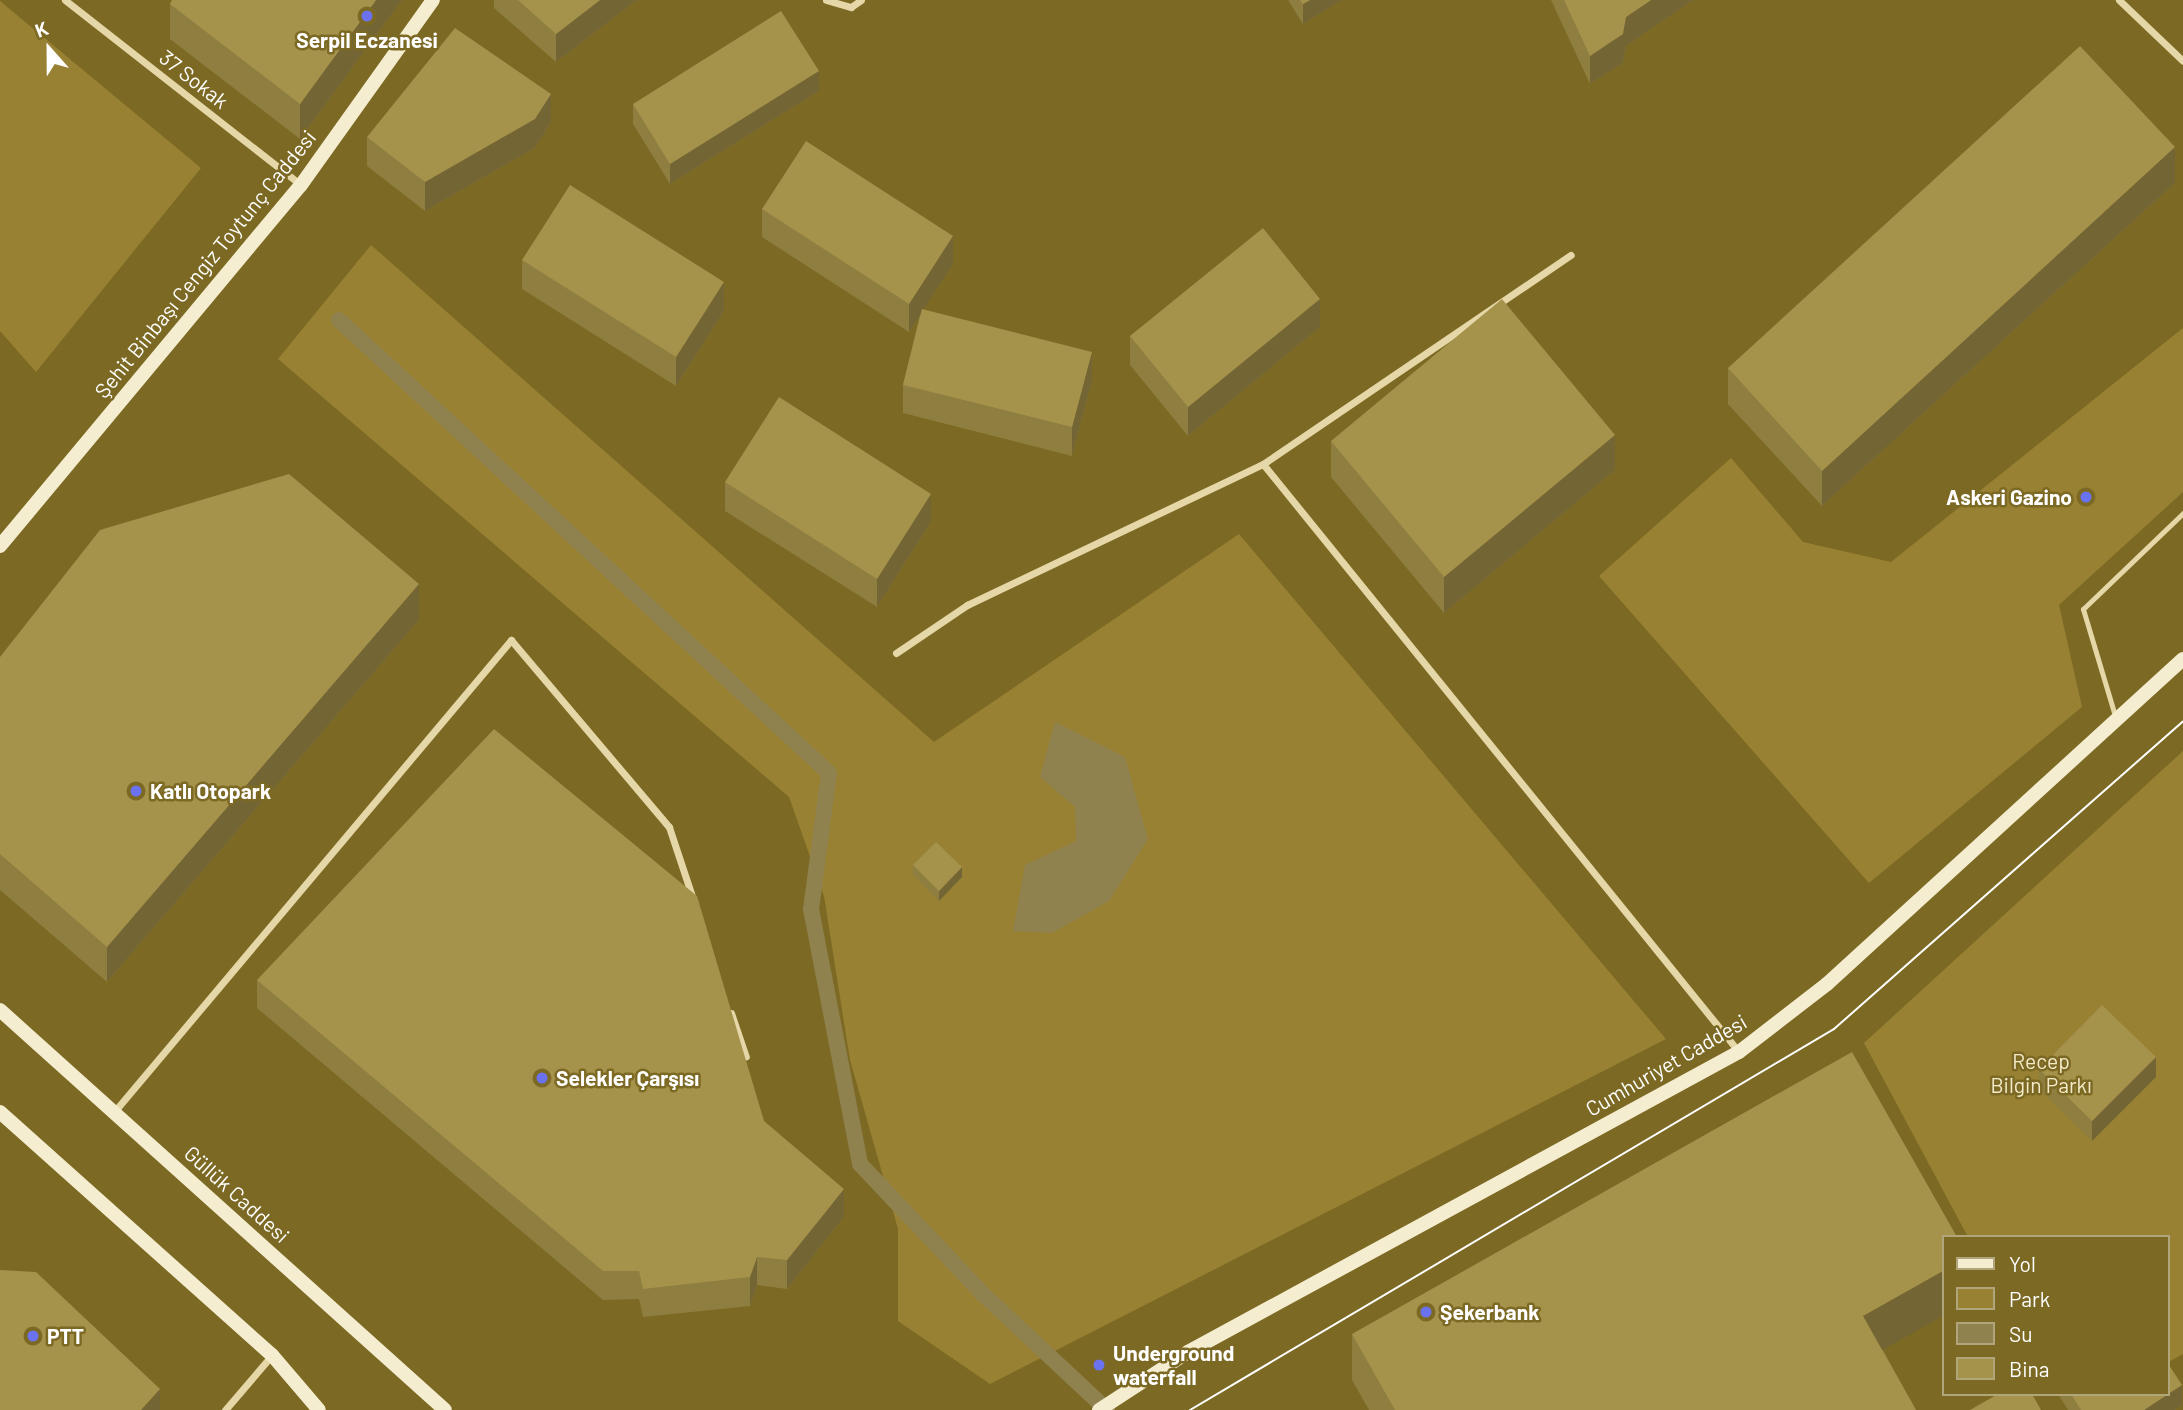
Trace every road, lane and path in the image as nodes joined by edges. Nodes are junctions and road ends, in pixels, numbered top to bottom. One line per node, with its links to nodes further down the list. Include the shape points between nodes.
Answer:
1 (65, 0): 7 (street, 37 Sokak)
2 (433, 0): 7 (main road, Şehit Binbaşı Cengiz Toytunç Caddesi)
3 (826, 0): 4 (street, via 851,6)
4 (861, 0)
5 (2119, 0): 6 (street)
6 (2183, 61)
7 (301, 185): 11 (main road, Şehit Binbaşı Cengiz Toytunç Caddesi)
8 (1570, 255): 9 (street)
9 (1263, 464): 12 (street, via 967,605); 18 (street)
10 (2183, 513): 14 (lane, via 2083,609)
11 (0, 546)
12 (895, 653)
13 (2183, 659): 14 (main road, Cumhuriyet Caddesi)
14 (2116, 719): 18 (main road, Cumhuriyet Caddesi, via 1828,984)
15 (699, 917): 21 (street, via 669,827 511,640)
16 (729, 1006): 19 (street)
17 (0, 1010): 21 (main road, Güllük Caddesi)
18 (1739, 1052): 26 (main road, Cumhuriyet Caddesi, via 1157,1374)
19 (746, 1058)
20 (0, 1112): 22 (main road)
21 (114, 1112): 25 (main road, Güllük Caddesi)
22 (272, 1355): 23 (street); 24 (main road)
23 (225, 1410)
24 (319, 1410)
25 (445, 1410)
26 (1100, 1410)

